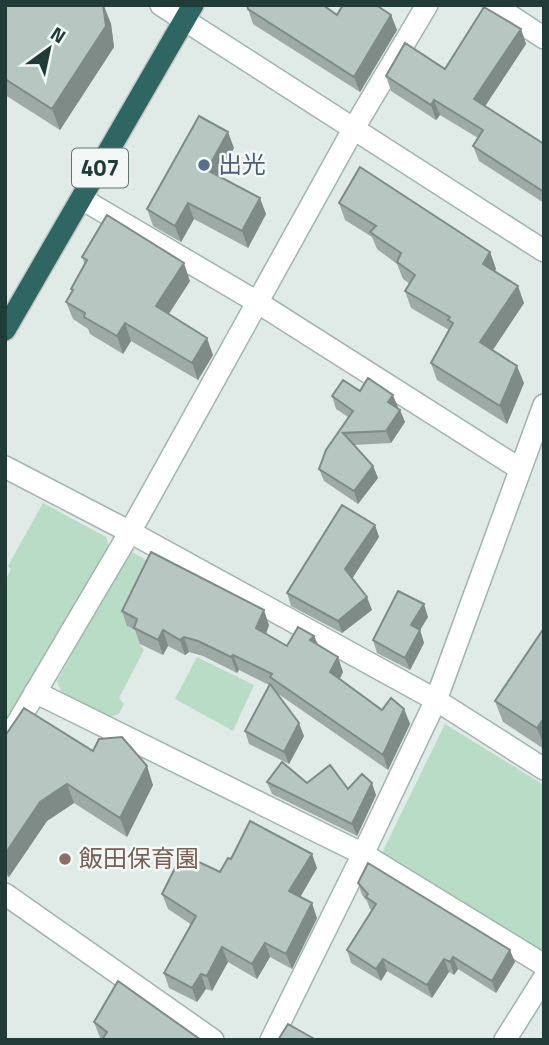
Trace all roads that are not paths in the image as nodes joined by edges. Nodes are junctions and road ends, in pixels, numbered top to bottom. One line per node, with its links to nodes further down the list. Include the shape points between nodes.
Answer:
1 (161, 5): 4 (street)
2 (427, 5): 6 (street)
3 (494, 5): 5 (street)
4 (189, 13): 6 (street); 7 (highway, 407)
5 (544, 38)
6 (354, 128): 8 (street); 9 (street)
7 (82, 199): 9 (street); 10 (highway, 407)
8 (544, 251)
9 (257, 302): 13 (street); 14 (street)
10 (5, 330)
11 (544, 405): 13 (street)
12 (5, 467): 14 (street)
13 (520, 469): 16 (street)
14 (130, 531): 15 (street); 16 (street)
15 (35, 692): 17 (street); 19 (street)
16 (436, 700): 18 (street); 19 (street)
17 (5, 744)
18 (544, 769)
19 (363, 854): 21 (street); 24 (street)
20 (5, 894): 23 (street)
21 (544, 965)
22 (544, 978): 25 (street)
23 (213, 1040)
24 (271, 1040)
25 (505, 1040)

